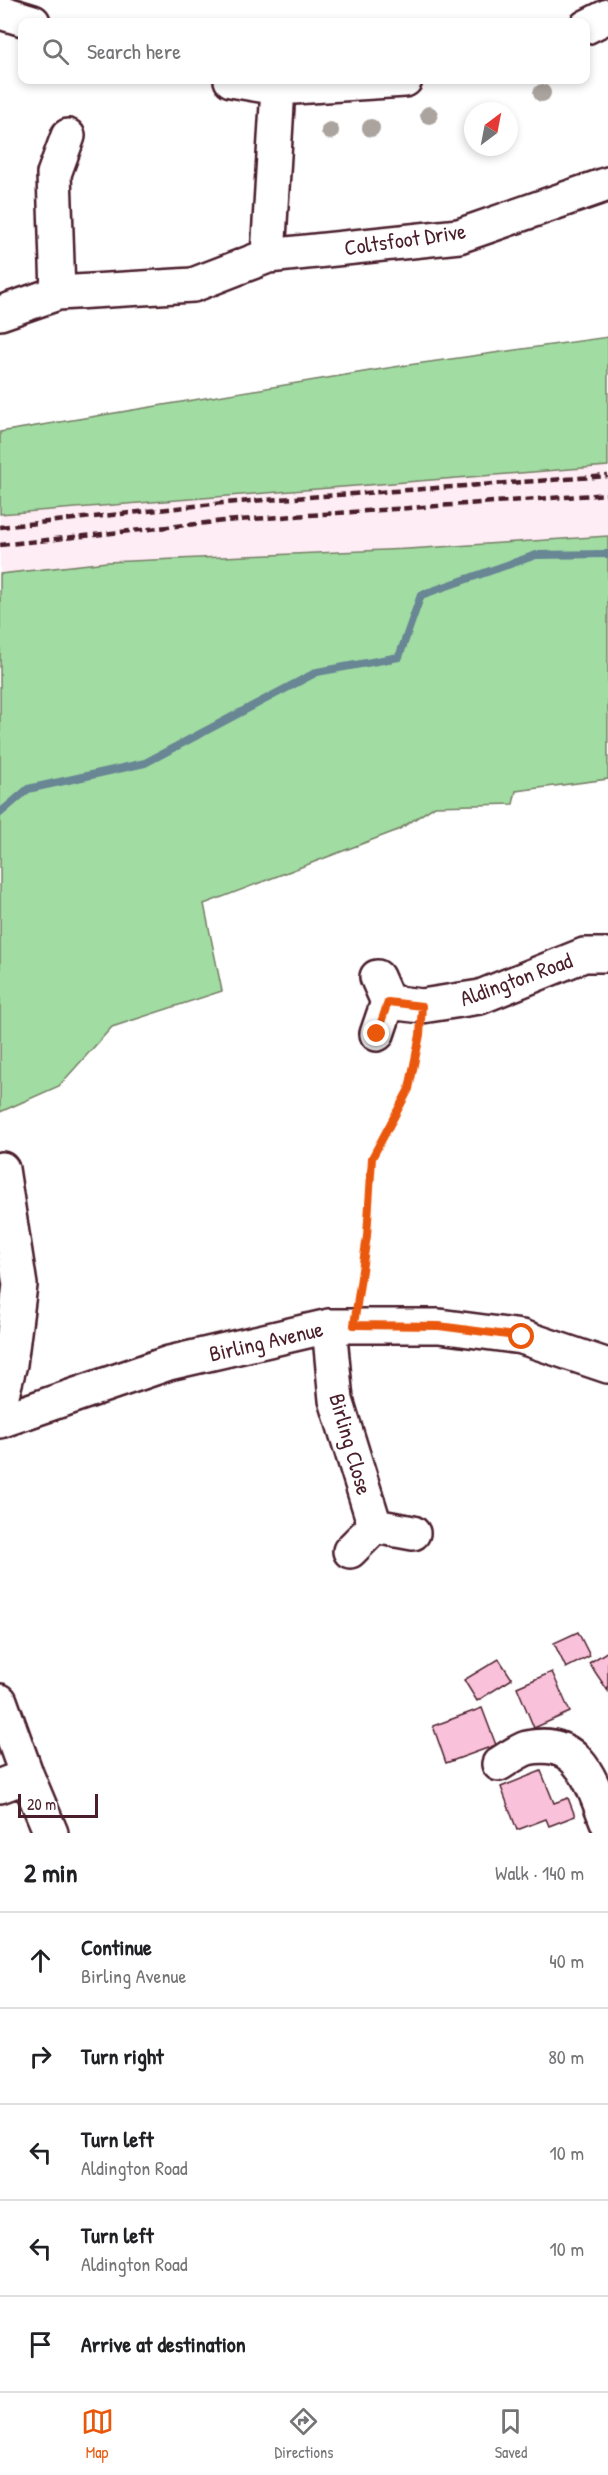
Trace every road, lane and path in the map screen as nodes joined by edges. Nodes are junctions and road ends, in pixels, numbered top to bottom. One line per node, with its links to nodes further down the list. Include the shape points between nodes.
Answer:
1 (0, 12): 3 (street)
2 (608, 16): 4 (street)
3 (20, 18)
4 (590, 25)
5 (254, 84): 7 (street)
6 (342, 84): 7 (street)
7 (278, 88): 11 (street)
8 (68, 136): 12 (street, via 54,174)
9 (608, 166): 10 (street, Coltsfoot Drive)
10 (608, 184): 11 (street, Coltsfoot Drive, via 459,236)
11 (268, 256): 12 (street, Coltsfoot Drive, via 193,285)
12 (58, 293): 13 (street, Coltsfoot Drive)
13 (0, 313)
14 (608, 955): 15 (street, Aldington Road, via 584,955 480,997)
15 (422, 1006): 16 (street, Aldington Road, via 382,990); 18 (path, via 409,1089 372,1158 367,1236)
16 (377, 1034)
17 (0, 1170): 20 (street, via 20,1285 10,1364)
18 (341, 1325): 19 (street, Birling Avenue, via 439,1326 522,1337); 21 (street, Birling Avenue, via 169,1364); 22 (street, Birling Close, via 336,1400)
19 (608, 1366)
20 (0, 1402)
21 (0, 1420)
22 (375, 1526): 23 (street, Birling Close); 24 (street, Birling Close)
23 (413, 1533)
24 (350, 1551)
25 (0, 1701): 27 (street)
26 (499, 1764): 28 (street, via 526,1749 553,1747 577,1758)
27 (13, 1781): 29 (street)
28 (608, 1824)
29 (51, 1833)

